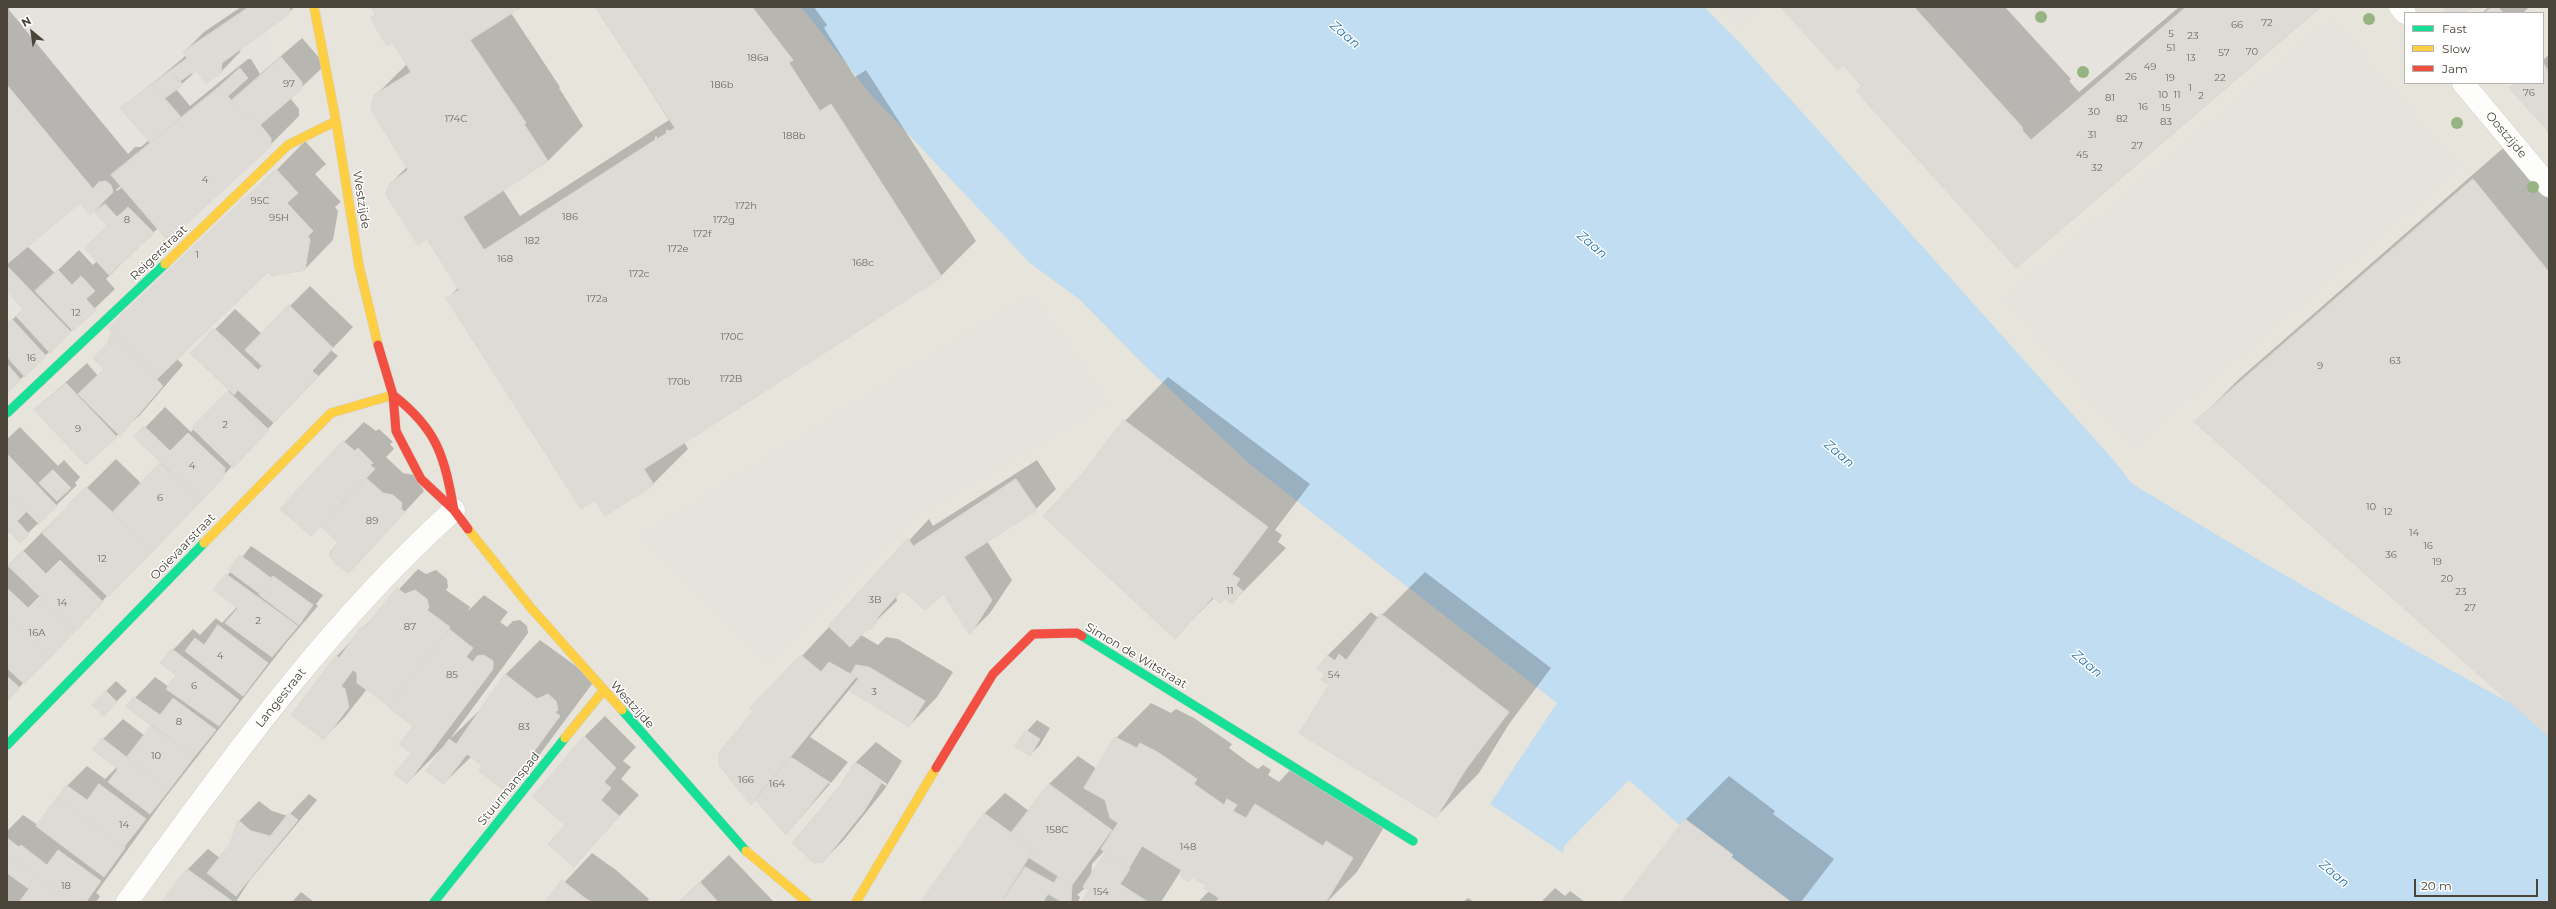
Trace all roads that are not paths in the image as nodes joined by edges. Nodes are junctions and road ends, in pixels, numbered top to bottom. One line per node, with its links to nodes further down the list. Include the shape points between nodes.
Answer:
1 (314, 7): 3 (street, Westzijde)
2 (2464, 84): 4 (street, Oostzijde)
3 (336, 121): 5 (street, Westzijde, via 359,266 373,330); 6 (street, Reigerstraat, via 288,145 90,337)
4 (2549, 186)
5 (393, 395): 7 (street, Westzijde, via 422,419 434,441 446,464); 7 (street, Westzijde, via 396,431 411,461 421,479); 9 (street, Ooievaarstraat, via 331,413)
6 (7, 413)
7 (454, 510): 8 (street, Westzijde, via 485,554); 11 (street, Langestraat, via 408,551 320,651 226,766)
8 (603, 691): 12 (street, Stuurmanspad); 13 (street, Westzijde, via 754,860)
9 (7, 744)
10 (1413, 841): 14 (street, Simon de Witstraat, via 1077,633 1034,634 992,674)
11 (127, 902)
12 (434, 902)
13 (807, 902)
14 (856, 902)

